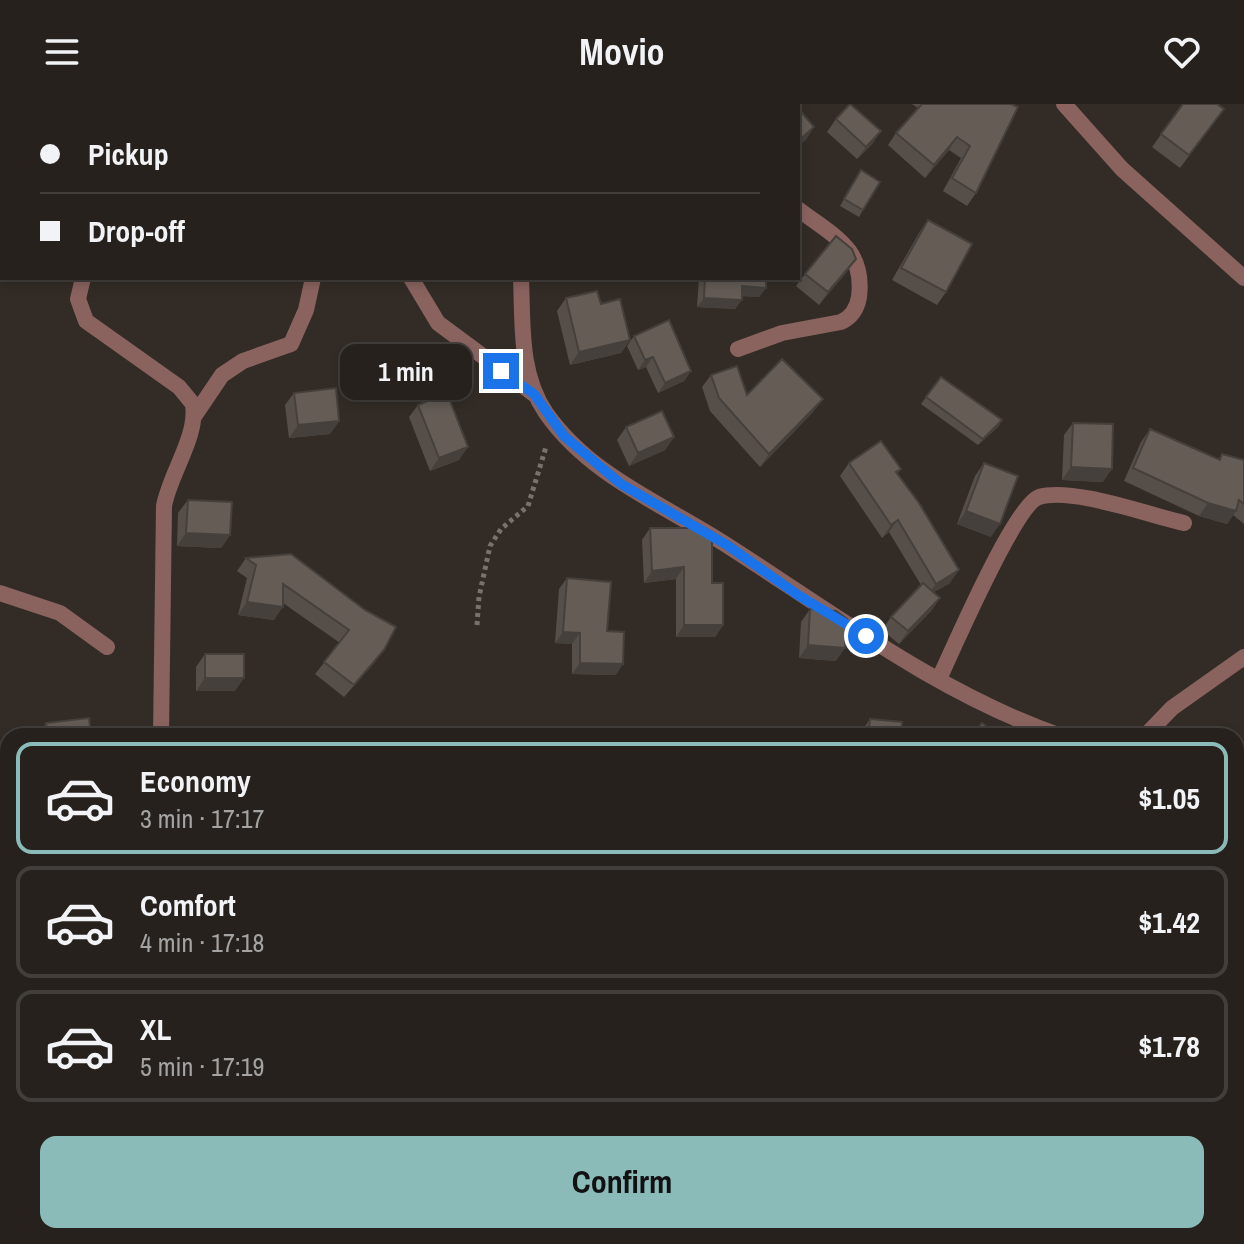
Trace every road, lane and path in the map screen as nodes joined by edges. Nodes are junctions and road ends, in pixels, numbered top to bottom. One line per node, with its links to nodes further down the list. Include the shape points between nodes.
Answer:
1 (1064, 104): 3 (street, via 1122,169)
2 (800, 211): 8 (street, via 859,263 857,307 841,322 782,333)
3 (1244, 278)
4 (83, 280): 10 (street, via 78,299 86,321 179,387)
5 (312, 280): 10 (street, via 298,336 222,375)
6 (412, 280): 9 (street, via 438,323)
7 (521, 280): 9 (street, via 525,365)
8 (738, 349)
9 (534, 394): 11 (street)
10 (195, 415): 18 (street, via 164,506)
11 (555, 425): 14 (path, via 528,506 490,546); 17 (street, via 621,484)
12 (1184, 523): 17 (street, via 1074,497 1032,500 999,552)
13 (0, 593): 15 (street, via 60,613)
14 (477, 625)
15 (107, 647)
16 (1244, 657): 20 (street)
17 (939, 679): 19 (street)
18 (161, 728)
19 (1041, 728)
20 (1153, 728)

